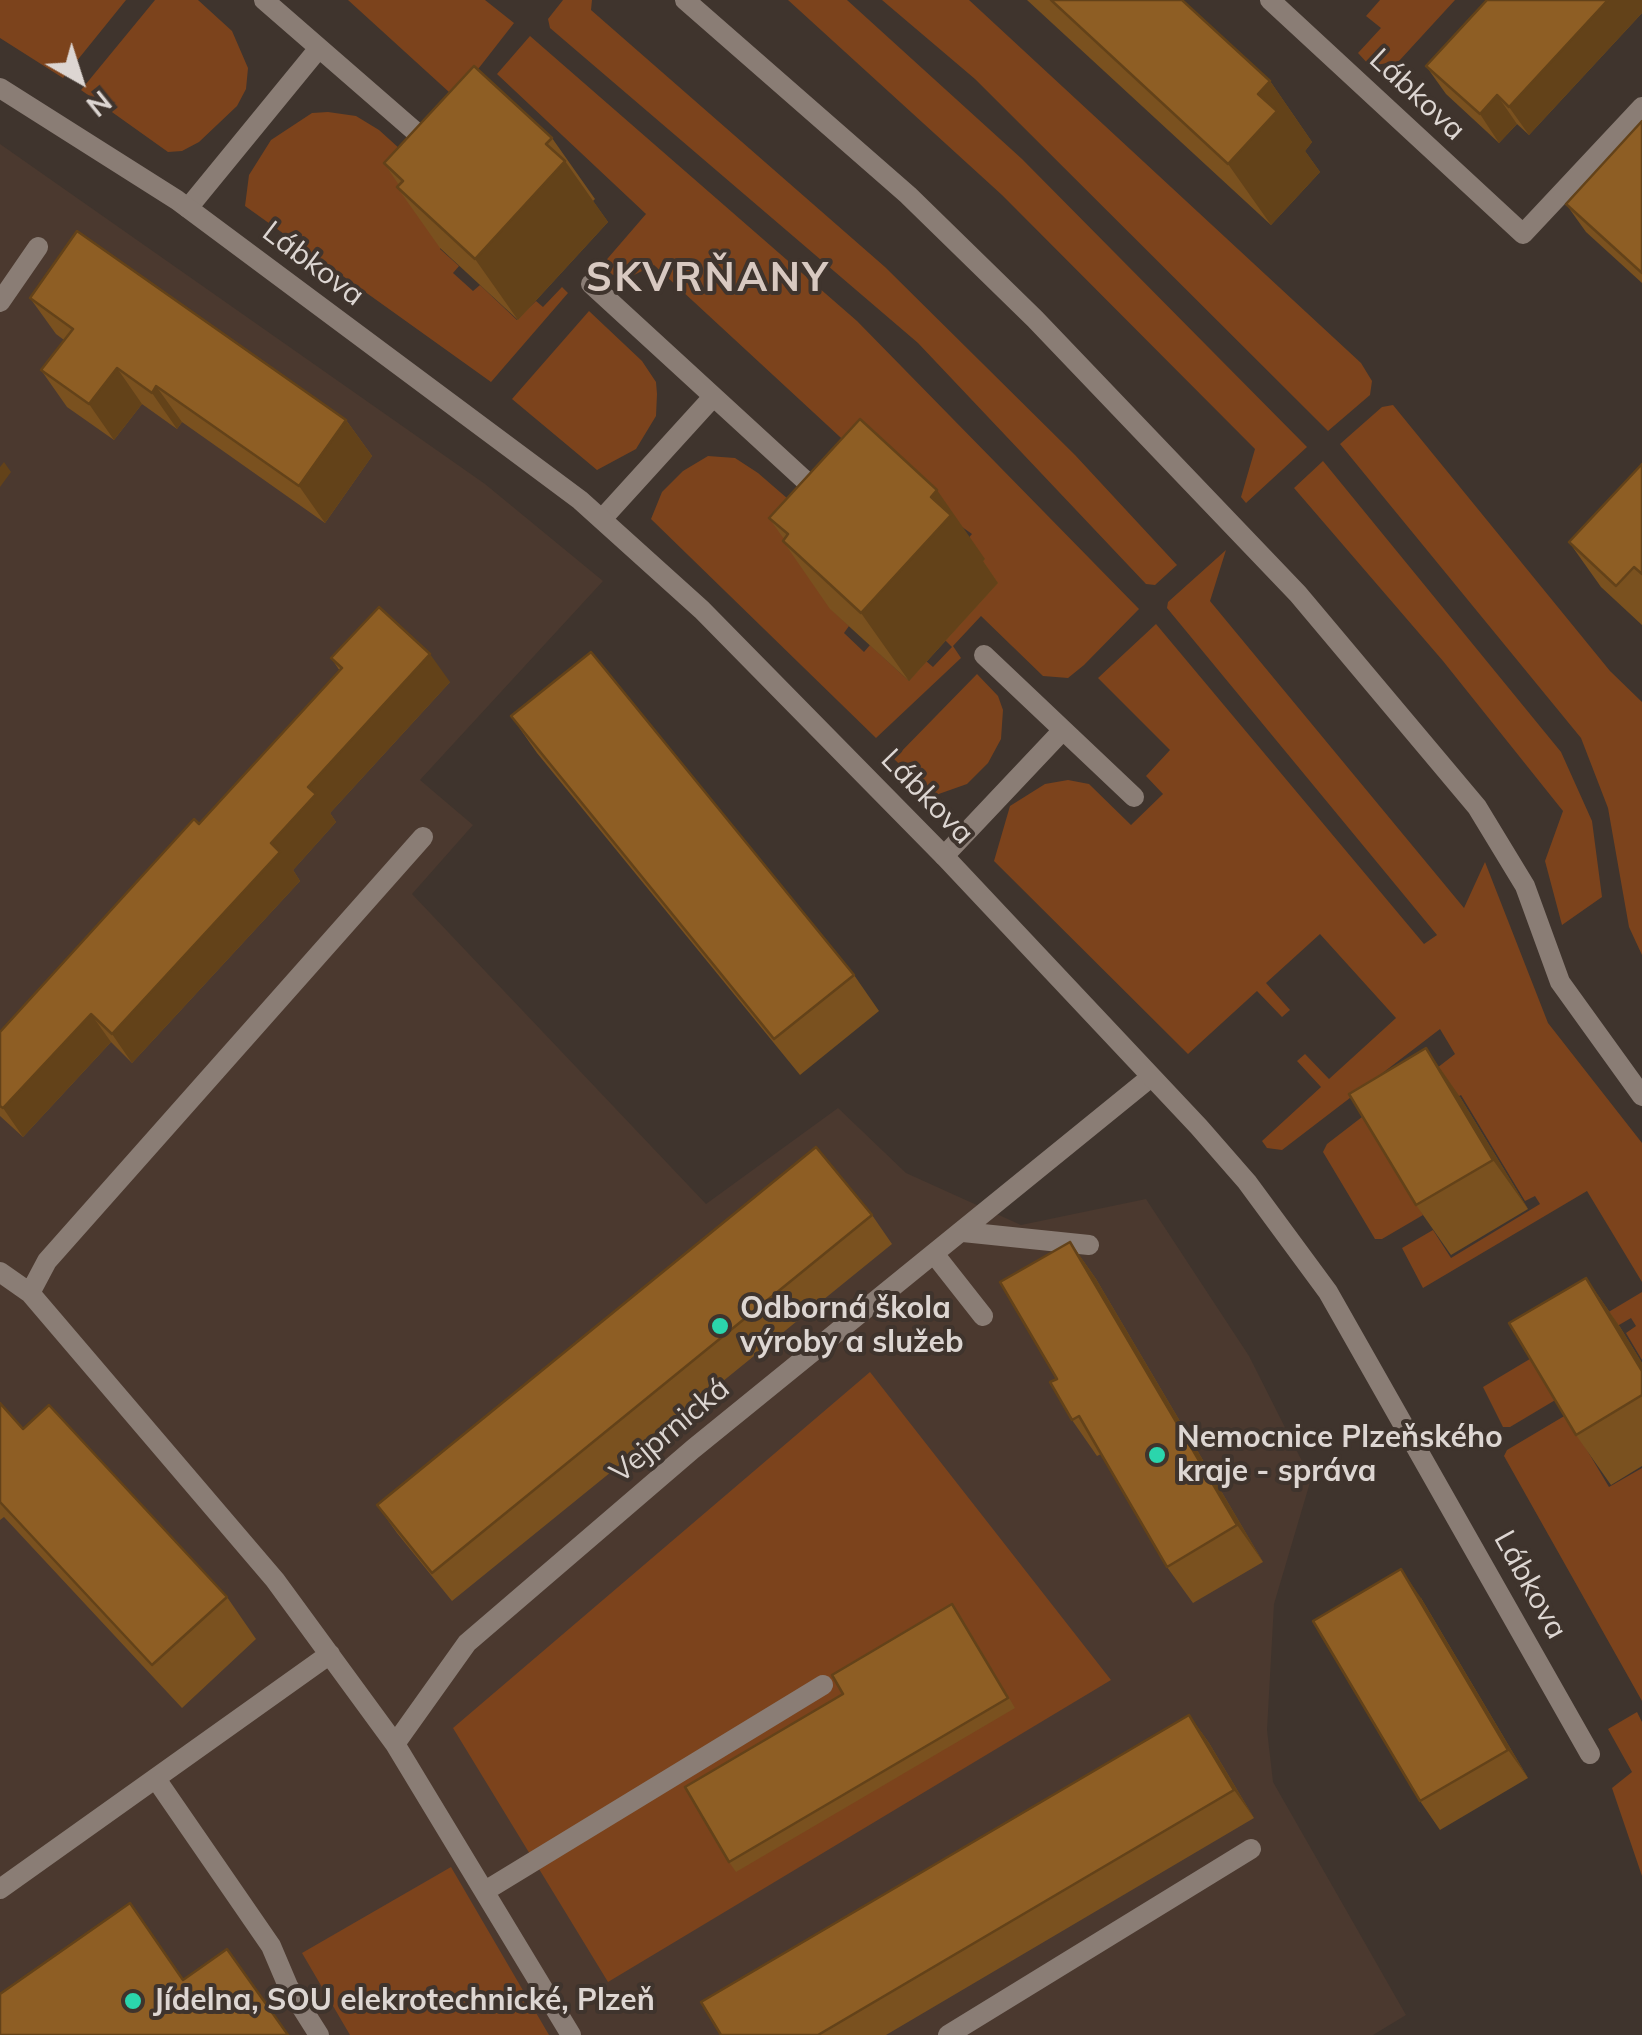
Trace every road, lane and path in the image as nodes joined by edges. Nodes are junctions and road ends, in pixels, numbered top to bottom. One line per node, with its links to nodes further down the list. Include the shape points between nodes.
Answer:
1 (264, 0): 4 (street)
2 (685, 0): 21 (street, via 908,195 1298,594 1478,807 1525,886 1560,982)
3 (1270, 0): 6 (street, Lábkova, via 1523,234)
4 (319, 48): 7 (street); 8 (street)
5 (0, 88): 8 (street, Lábkova)
6 (1642, 107)
7 (438, 152)
8 (188, 208): 14 (street, Lábkova)
9 (38, 247): 11 (street)
10 (592, 284): 12 (street)
11 (0, 302)
12 (714, 397): 13 (street); 14 (street)
13 (832, 505)
14 (602, 520): 19 (street, Lábkova, via 702,610)
15 (984, 655): 16 (street)
16 (1064, 730): 17 (street); 19 (street)
17 (1134, 797)
18 (424, 838): 26 (street, via 47,1261)
19 (944, 856): 20 (street, Lábkova)
20 (1151, 1077): 22 (street, Vejprnická); 31 (street, Lábkova, via 1247,1182 1328,1292)
21 (1642, 1096)
22 (963, 1232): 23 (street); 24 (street, Vejprnická)
23 (1089, 1245)
24 (935, 1255): 27 (street); 30 (street, Vejprnická, via 693,1448 467,1643)
25 (0, 1272): 26 (street)
26 (30, 1293): 28 (street)
27 (983, 1316)
28 (330, 1654): 30 (street); 32 (street)
29 (822, 1685): 35 (street)
30 (395, 1744): 35 (street)
31 (1590, 1754)
32 (156, 1779): 34 (street); 36 (street, via 271,1946)
33 (1251, 1849): 38 (street)
34 (0, 1889)
35 (486, 1891): 37 (street)
36 (319, 2035)
37 (570, 2035)
38 (948, 2035)

